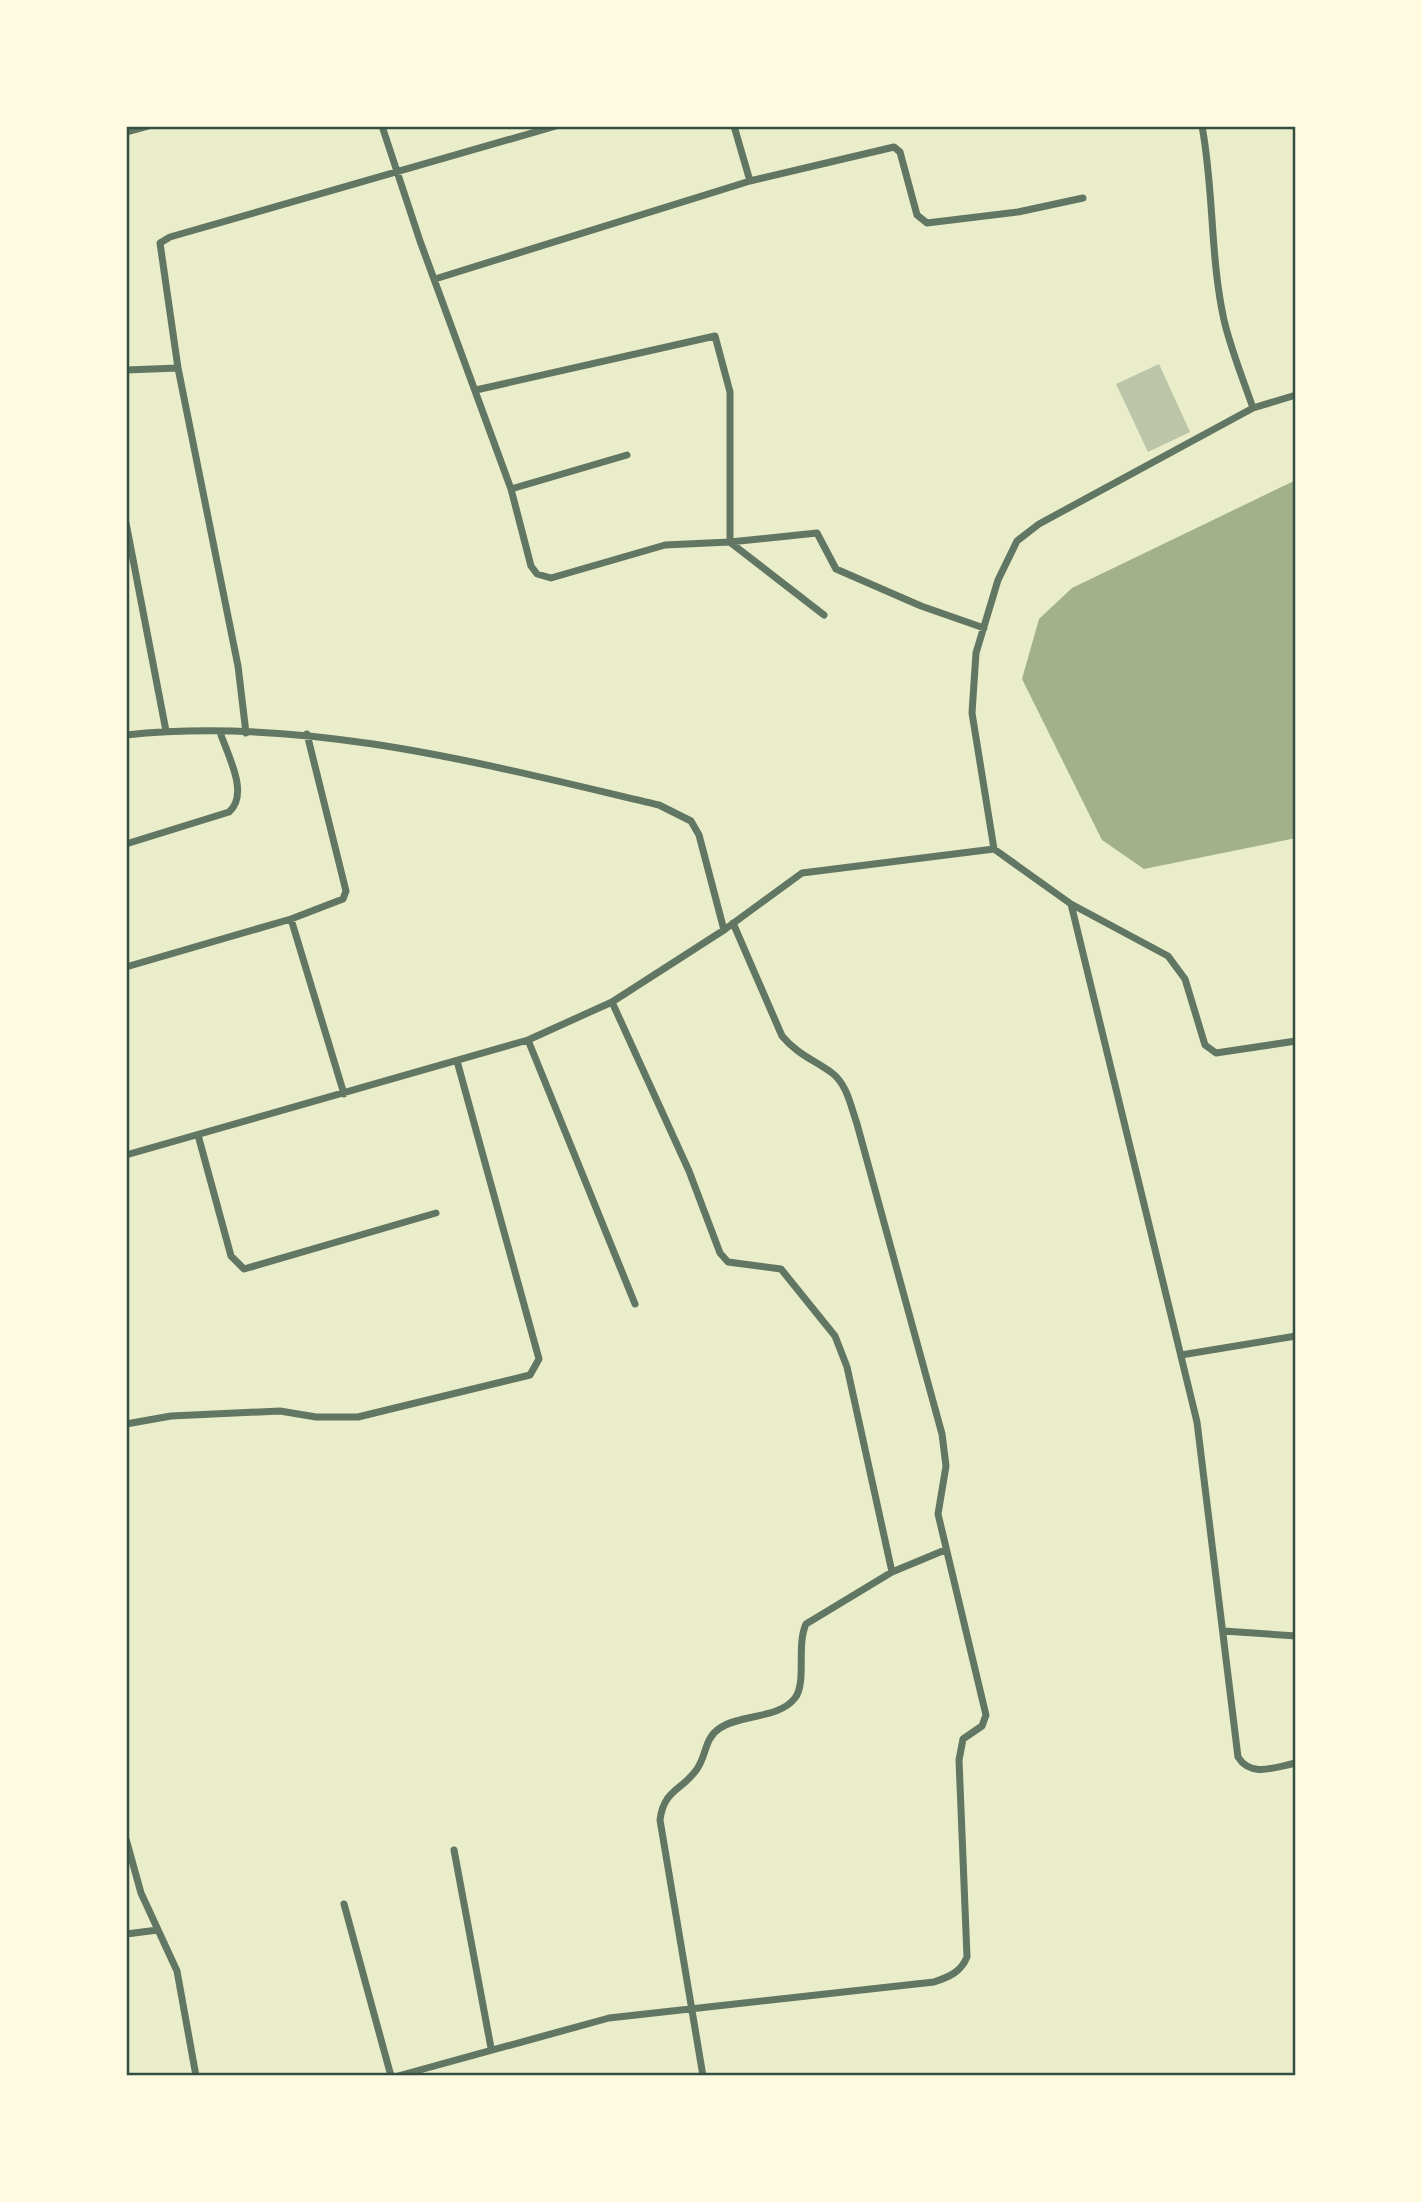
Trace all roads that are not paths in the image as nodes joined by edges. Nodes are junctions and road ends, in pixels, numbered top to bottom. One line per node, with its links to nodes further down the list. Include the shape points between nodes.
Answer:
1 (148, 126): 6 (street)
2 (382, 126): 7 (street)
3 (556, 126): 7 (street)
4 (734, 126): 8 (street)
5 (1202, 126): 15 (street, via 1224,321)
6 (126, 132)
7 (397, 173): 10 (street); 11 (street, via 160,243)
8 (750, 181): 9 (street, via 887,146 900,152 916,215 927,223 1018,212); 10 (street)
9 (1083, 198)
10 (435, 279): 13 (street)
11 (178, 368): 12 (street); 24 (street, via 238,666)
12 (126, 370)
13 (476, 390): 17 (street); 19 (street, via 715,336 730,392)
14 (1296, 395): 15 (street)
15 (1253, 408): 21 (street, via 1039,524 1017,541)
16 (627, 455): 17 (street)
17 (511, 489): 19 (street, via 531,566 537,575 551,579 665,545)
18 (126, 523): 22 (street)
19 (730, 542): 20 (street); 21 (street, via 817,533 836,569)
20 (824, 615)
21 (984, 628): 28 (street, via 976,653 971,713)
22 (166, 731): 23 (street); 26 (street)
23 (220, 732): 24 (street); 27 (street, via 239,790 234,807)
24 (246, 733): 25 (street)
25 (307, 734): 30 (street, via 346,891 343,899); 32 (street, via 446,755 659,805 691,821 699,835)
26 (126, 735)
27 (126, 845)
28 (994, 849): 29 (street); 31 (street, via 802,873)
29 (1071, 904): 36 (street, via 1168,956 1185,979 1205,1045 1216,1054); 44 (street)
30 (291, 919): 33 (street); 38 (street)
31 (733, 923): 32 (street); 46 (street, via 782,1036 793,1050 833,1074 845,1090 857,1124 942,1434 946,1466 938,1514)
32 (724, 930): 34 (street)
33 (126, 967)
34 (612, 1002): 35 (street); 47 (street, via 689,1171 720,1252 728,1262 781,1269 835,1336 847,1367)
35 (528, 1040): 37 (street); 42 (street)
36 (1296, 1041)
37 (457, 1061): 38 (street); 45 (street, via 539,1359 536,1370 358,1417 280,1411 171,1416)
38 (344, 1094): 39 (street)
39 (198, 1135): 40 (street); 41 (street, via 231,1256 244,1269)
40 (126, 1155)
41 (436, 1213)
42 (635, 1304)
43 (1296, 1336): 44 (street)
44 (1181, 1355): 48 (street, via 1197,1422)
45 (126, 1424)
46 (945, 1550): 47 (street); 56 (street, via 986,1715 982,1726 963,1739 960,1748 967,1957 963,1967 934,1982)
47 (892, 1572): 56 (street, via 806,1624 800,1636 799,1689 794,1699 784,1707 721,1727 709,1737 696,1770 662,1805 660,1820)
48 (1223, 1632): 49 (street); 50 (street, via 1238,1756 1247,1768 1256,1770)
49 (1296, 1636)
50 (1296, 1763)
51 (126, 1839): 54 (street, via 141,1893)
52 (454, 1850): 57 (street)
53 (344, 1903): 60 (street)
54 (158, 1930): 55 (street); 59 (street, via 177,1971)
55 (126, 1934)
56 (692, 2011): 57 (street, via 609,2018); 63 (street)
57 (491, 2048): 58 (street)
58 (429, 2067): 61 (street); 62 (street)
59 (196, 2076)
60 (391, 2076)
61 (398, 2076)
62 (431, 2076)
63 (703, 2076)

